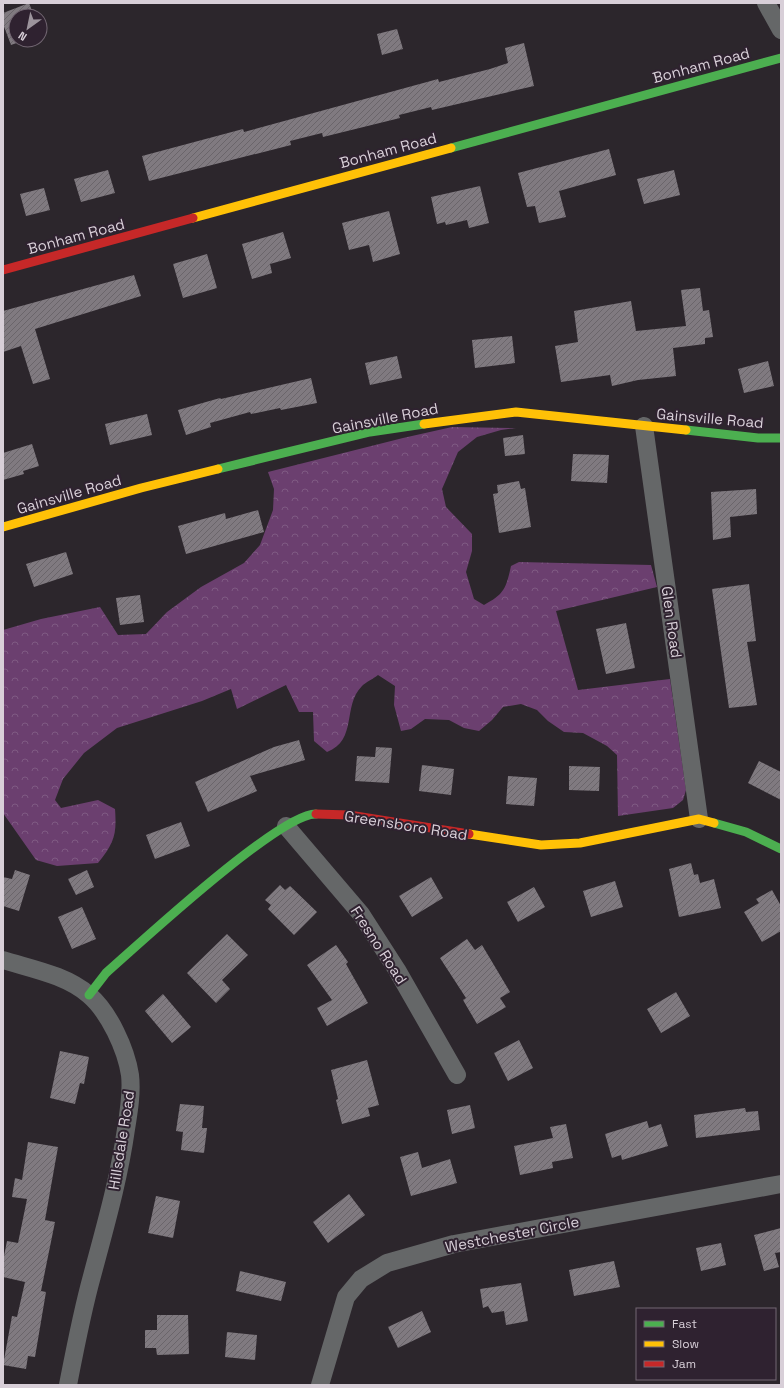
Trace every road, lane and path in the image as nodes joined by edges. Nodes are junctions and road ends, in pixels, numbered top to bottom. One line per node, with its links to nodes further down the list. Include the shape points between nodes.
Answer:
1 (766, 3): 2 (street)
2 (781, 30)
3 (781, 58): 4 (street, Bonham Road)
4 (3, 270)
5 (644, 426): 6 (street, Gainsville Road, via 758,438); 7 (street, Gainsville Road, via 516,412 370,432 141,488); 8 (street, Glen Road)
6 (781, 438)
7 (3, 527)
8 (699, 819): 9 (street, Greensboro Road, via 580,843 541,845 349,815 312,814); 10 (street, Greensboro Road, via 746,832)
9 (286, 826): 12 (street, Greensboro Road, via 252,848 143,940 106,974); 13 (street, Fresno Road, via 361,914 397,970)
10 (781, 849)
11 (3, 960): 12 (street, Hillsdale Road, via 72,983)
12 (89, 995): 15 (street, Hillsdale Road, via 102,1008 120,1042 130,1074 130,1100 120,1166)
13 (457, 1075)
14 (781, 1184): 16 (street, Westchester Circle, via 468,1242 387,1263 361,1279 346,1298)
15 (68, 1385)
16 (320, 1385)

